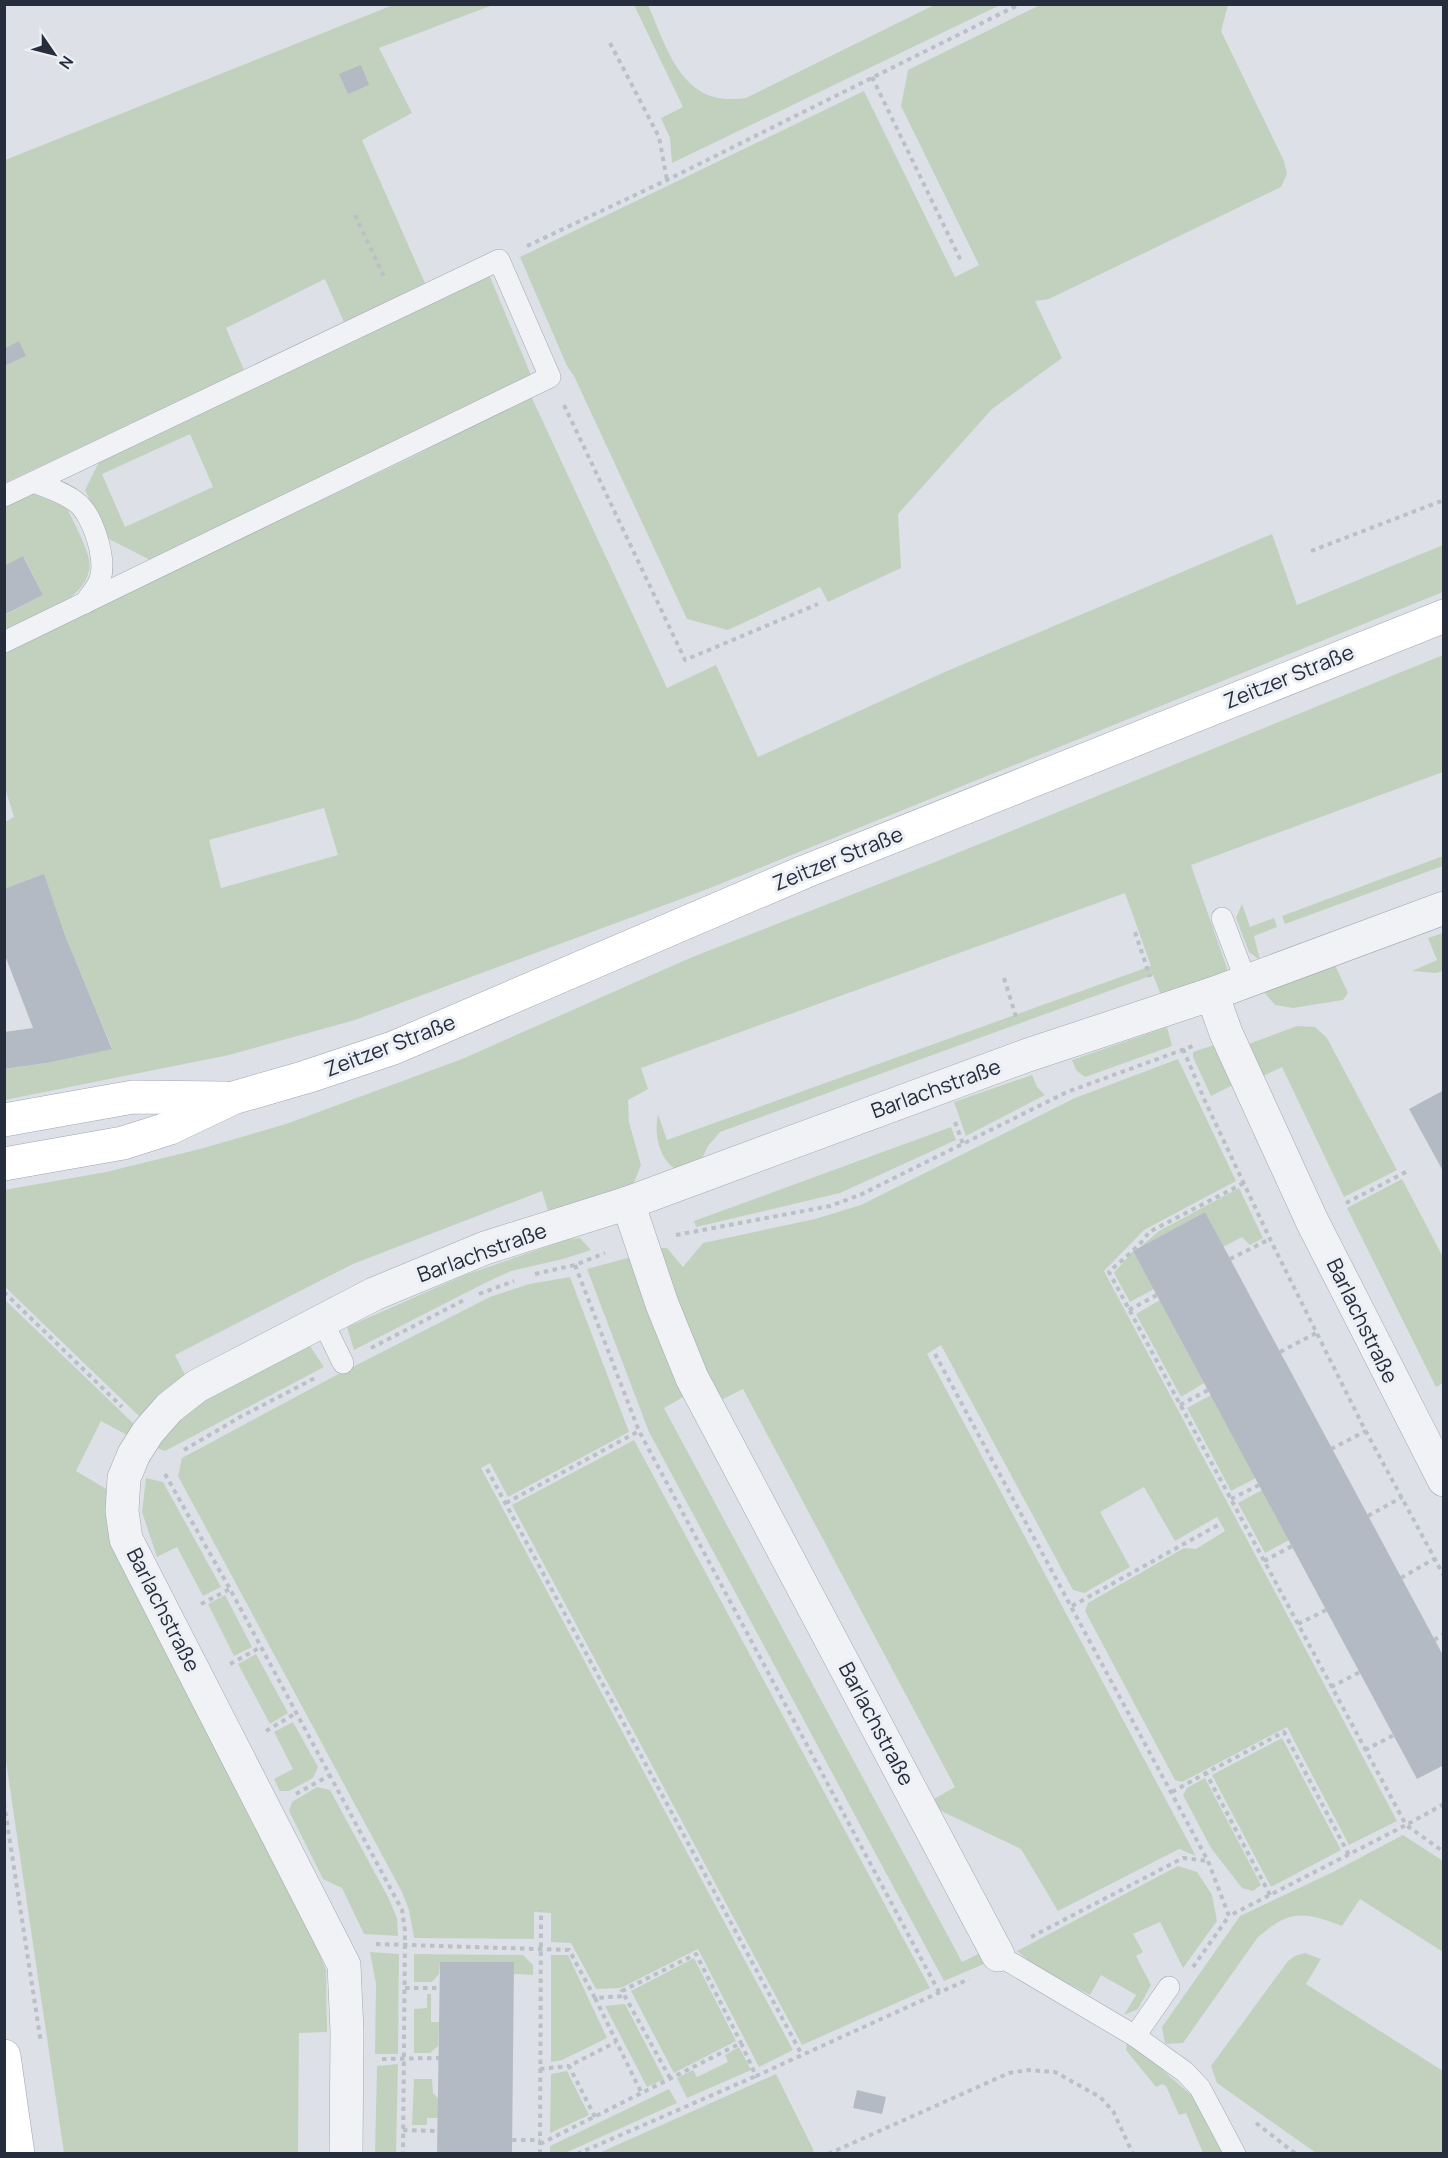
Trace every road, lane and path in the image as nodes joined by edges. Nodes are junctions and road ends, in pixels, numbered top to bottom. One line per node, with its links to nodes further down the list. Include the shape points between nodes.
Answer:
1 (1020, 4): 3 (path)
2 (610, 43): 4 (path, via 659,137)
3 (872, 77): 4 (path); 7 (path)
4 (668, 180): 6 (path)
5 (355, 215): 8 (path)
6 (499, 260): 8 (lane); 9 (lane)
7 (962, 263)
8 (399, 307): 10 (lane)
9 (550, 377): 14 (lane); 15 (path, via 685,660)
10 (34, 482): 11 (lane); 14 (lane, via 78,503 93,526 100,547 100,579)
11 (4, 496)
12 (1443, 500): 13 (path)
13 (1311, 551)
14 (85, 603): 17 (lane)
15 (818, 604)
16 (1443, 616): 28 (main road, Zeitzer Straße, via 804,872 393,1048)
17 (4, 642)
18 (1443, 908): 22 (street, Barlachstraße)
19 (1222, 918): 22 (lane)
20 (1135, 932): 24 (path)
21 (1004, 978): 27 (path)
22 (1246, 981): 23 (street, Barlachstraße)
23 (1212, 994): 24 (street, Barlachstraße); 25 (street, Barlachstraße)
24 (1161, 1011): 27 (street, Barlachstraße)
25 (1226, 1033): 26 (path); 34 (street, Barlachstraße)
26 (1183, 1049): 32 (path); 36 (path, via 1067,1092 860,1195 830,1206)
27 (1028, 1055): 33 (street, Barlachstraße)
28 (233, 1098): 29 (main road, Zeitzer Straße, via 133,1098); 30 (main road, Zeitzer Straße, via 170,1128 123,1143)
29 (4, 1120)
30 (4, 1164)
31 (1406, 1172): 34 (path)
32 (1244, 1183): 35 (path); 45 (path, via 1149,1232 1109,1272)
33 (628, 1203): 36 (street, Barlachstraße); 46 (street, Barlachstraße, via 485,1248)
34 (1312, 1221): 60 (street, Barlachstraße)
35 (1270, 1239): 37 (path); 47 (path)
36 (641, 1242): 38 (path); 94 (street, Barlachstraße, via 692,1378)
37 (1230, 1259)
38 (575, 1265): 39 (path); 53 (path)
39 (527, 1276)
40 (517, 1280): 42 (path)
41 (4, 1293): 55 (path)
42 (478, 1294)
43 (1157, 1295): 45 (path)
44 (468, 1298): 50 (path)
45 (1129, 1310): 52 (path)
46 (322, 1320): 50 (lane); 55 (street, Barlachstraße, via 197,1386 169,1408)
47 (1318, 1332): 48 (path); 54 (path)
48 (1280, 1352)
49 (935, 1354): 72 (path)
50 (344, 1363): 57 (path)
51 (1208, 1390): 52 (path)
52 (1180, 1405): 63 (path)
53 (639, 1431): 64 (path); 98 (path)
54 (1366, 1431): 56 (path); 62 (path)
55 (148, 1432): 120 (street, Barlachstraße, via 124,1478 122,1511 126,1539 344,1965)
56 (1331, 1449)
57 (178, 1454)
58 (487, 1469): 64 (path)
59 (164, 1473): 92 (path, via 402,1910)
60 (1443, 1480)
61 (1259, 1485): 63 (path)
62 (1402, 1497): 65 (path); 68 (path)
63 (1231, 1499): 69 (path)
64 (506, 1503): 105 (path)
65 (1368, 1516)
66 (1218, 1525): 72 (path)
67 (1292, 1546): 69 (path)
68 (1434, 1559): 70 (path); 71 (path)
69 (1264, 1561): 74 (path)
70 (1443, 1576)
71 (1401, 1578)
72 (1072, 1606): 82 (path)
73 (1326, 1610): 74 (path)
74 (1298, 1624): 78 (path)
75 (1443, 1634): 76 (path)
76 (1434, 1640)
77 (1359, 1672): 78 (path)
78 (1332, 1687): 80 (path)
79 (1394, 1735): 80 (path)
80 (1365, 1750): 85 (path)
81 (1206, 1773): 82 (path); 87 (path, via 1284,1732); 89 (path)
82 (1172, 1792): 88 (path)
83 (4, 1803): 104 (path)
84 (1443, 1804): 85 (path)
85 (1406, 1825): 86 (path); 87 (path)
86 (1443, 1852)
87 (1349, 1855): 89 (path)
88 (1208, 1862): 91 (path); 94 (path, via 1183,1858)
89 (1270, 1894): 91 (path)
90 (542, 1910): 93 (path)
91 (1229, 1916): 95 (path, via 1187,1975)
92 (404, 1944): 93 (path); 96 (path)
93 (541, 1948): 100 (path, via 568,1950); 110 (path)
94 (998, 1955): 98 (path, via 986,1972); 101 (lane)
95 (1169, 1987): 101 (lane)
96 (405, 1988): 97 (path); 115 (path)
97 (439, 1988)
98 (939, 1992): 105 (path)
99 (625, 1996): 100 (path); 103 (path, via 622,1991 696,1954); 112 (path)
100 (595, 1998): 102 (path)
101 (1135, 2036): 126 (lane, via 1185,2072 1200,2088)
102 (616, 2042): 109 (path); 113 (path)
103 (741, 2043): 111 (path); 112 (path)
104 (42, 2052)
105 (802, 2055): 111 (path)
106 (4, 2056): 119 (main road)
107 (412, 2058): 108 (path)
108 (439, 2058)
109 (569, 2066): 110 (path); 114 (path)
110 (540, 2069): 118 (path)
111 (756, 2076): 123 (path)
112 (670, 2078): 113 (path)
113 (642, 2094): 114 (path)
114 (595, 2117): 118 (path)
115 (403, 2130): 116 (path); 121 (path)
116 (438, 2131)
117 (512, 2140): 118 (path)
118 (540, 2142): 122 (path)
119 (18, 2154)
120 (346, 2154)
121 (403, 2154)
122 (540, 2154)
123 (577, 2154)
124 (828, 2154): 125 (path, via 1009,2073 1028,2070 1055,2072 1100,2097 1113,2111)
125 (1133, 2154)
126 (1235, 2154)

